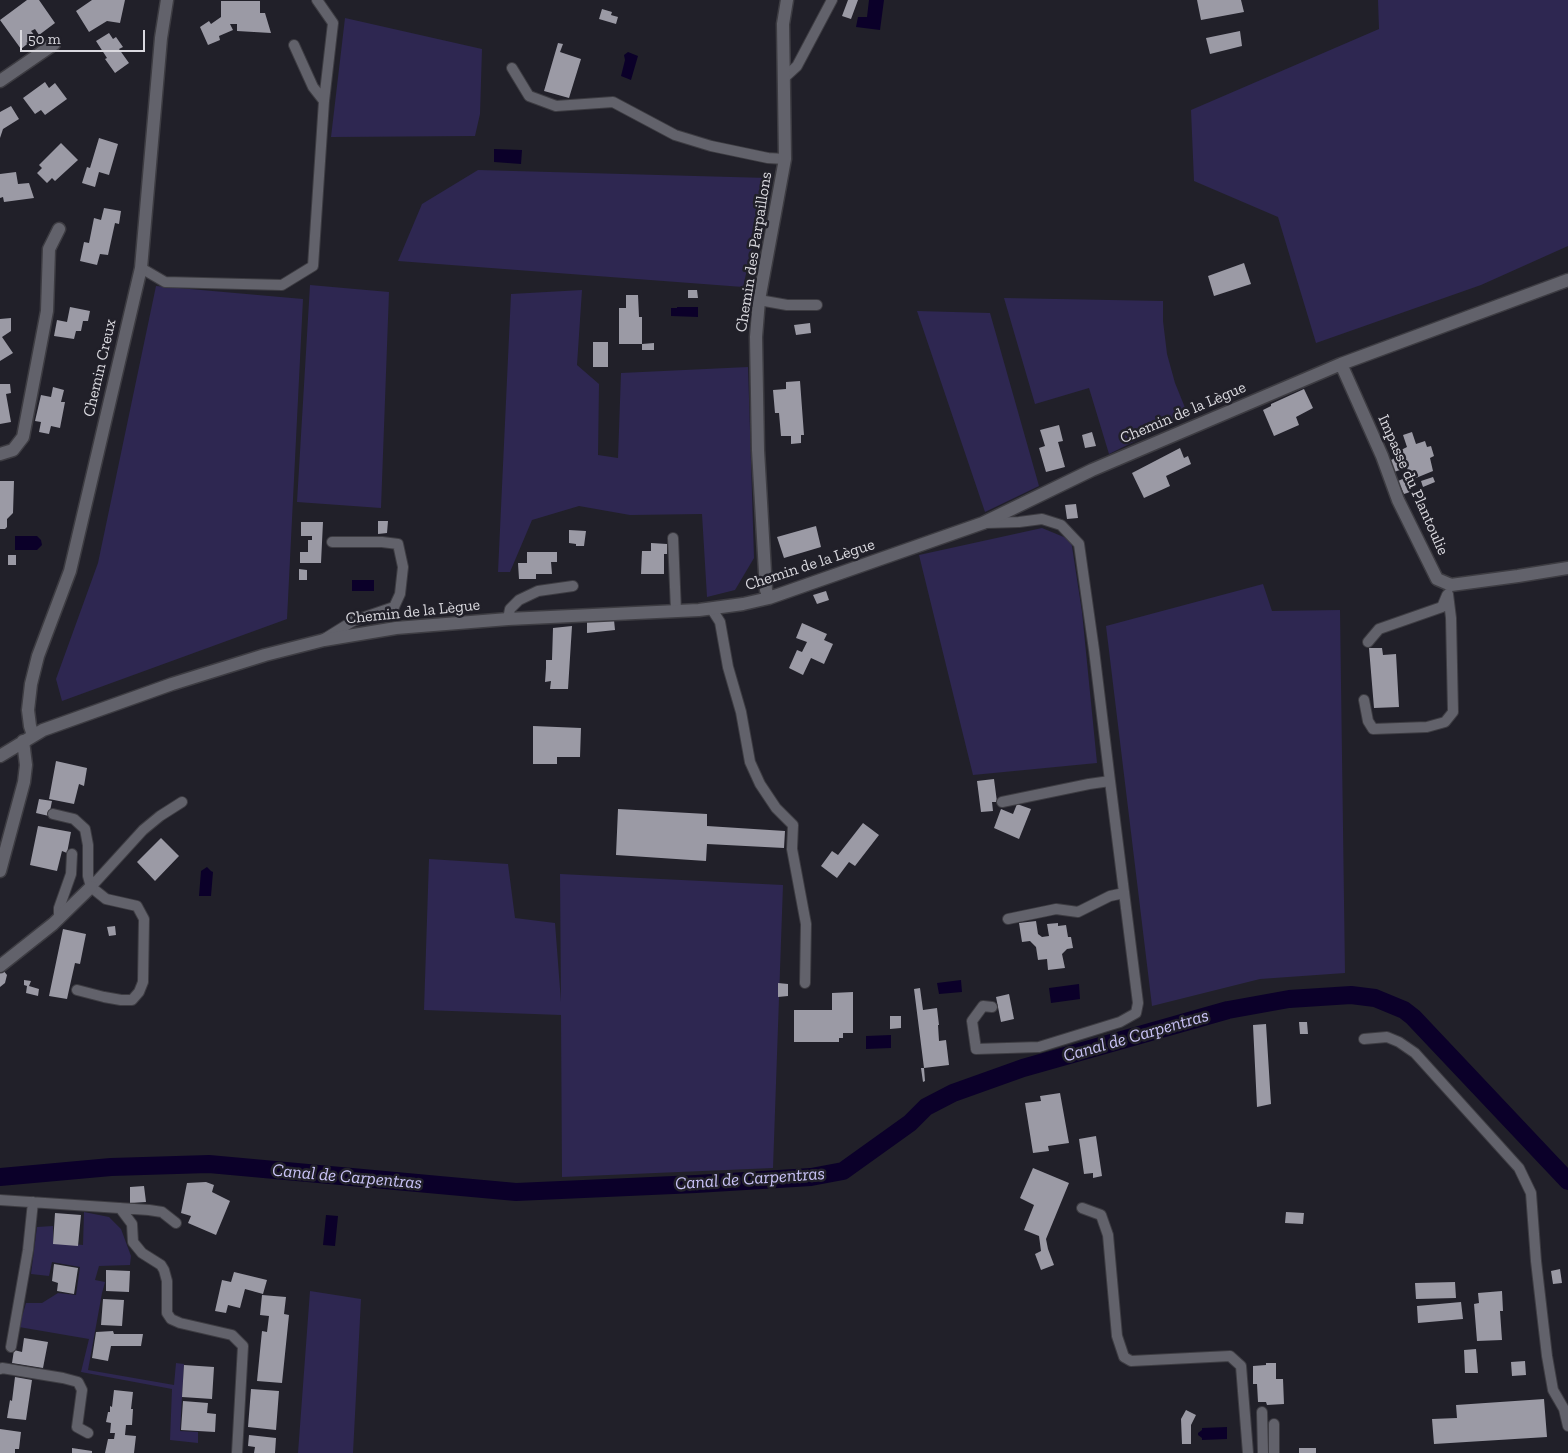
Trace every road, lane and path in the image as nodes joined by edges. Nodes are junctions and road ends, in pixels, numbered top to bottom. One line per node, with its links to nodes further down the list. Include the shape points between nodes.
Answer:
1 (168, 0): 13 (street, Chemin Creux, via 161,38)
2 (317, 0): 10 (lane, via 333,23)
3 (787, 0): 8 (street, Chemin des Parpaillons, via 783,24)
4 (832, 0): 8 (lane, via 797,66)
5 (54, 44): 9 (street)
6 (294, 45): 10 (lane, via 313,87)
7 (512, 68): 11 (lane, via 529,96 556,106 613,102 676,136 711,146)
8 (784, 78): 11 (street, Chemin des Parpaillons)
9 (0, 81)
10 (324, 101): 13 (lane, via 313,266 282,285 165,282)
11 (785, 159): 15 (street, Chemin des Parpaillons)
12 (58, 229): 18 (street, via 49,249 47,311 23,438 13,450)
13 (141, 268): 32 (street, Chemin Creux, via 70,571 38,656 31,684)
14 (1568, 280): 17 (street, Chemin de la Lègue)
15 (759, 300): 16 (lane, via 787,305); 25 (street, Chemin des Parpaillons, via 756,337 758,450)
16 (817, 305)
17 (1342, 364): 19 (street, Chemin de la Lègue, via 1092,470); 24 (street, Impasse du Plantoulie, via 1398,500 1437,579)
18 (0, 454)
19 (983, 523): 25 (street, Chemin de la Lègue); 34 (lane, via 1042,519 1061,525 1079,544)
20 (673, 538): 27 (lane)
21 (332, 542): 29 (lane, via 398,544 403,567 400,594 394,607 352,621)
22 (1568, 568): 24 (street)
23 (573, 586): 28 (lane, via 538,591 519,600 510,609)
24 (1449, 589): 30 (lane, via 1442,607 1379,629); 31 (lane, via 1454,712 1445,722 1427,727 1373,729)
25 (769, 598): 26 (street, Chemin de la Lègue)
26 (712, 608): 27 (street, Chemin de la Lègue); 45 (lane, via 720,622 750,762 776,808 793,825 792,849 806,924)
27 (676, 611): 28 (street, Chemin de la Lègue)
28 (508, 619): 29 (street, Chemin de la Lègue, via 396,628)
29 (324, 640): 32 (street, Chemin de la Lègue, via 172,684)
30 (1368, 642)
31 (1364, 700)
32 (28, 738): 33 (street, Chemin de la Lègue); 39 (street, Chemin Creux, via 24,782)
33 (0, 756)
34 (1110, 781): 36 (lane); 41 (lane)
35 (182, 802): 40 (lane, via 143,830)
36 (1002, 802)
37 (53, 814): 40 (lane, via 74,819 85,829)
38 (72, 854): 42 (lane, via 71,874 59,908)
39 (0, 871)
40 (90, 887): 42 (street); 46 (lane, via 106,899 137,906 144,919 143,982 132,1000 104,998)
41 (1124, 893): 43 (lane, via 1110,896 1078,912 1056,909); 47 (lane, via 1138,1003 1136,1013 1120,1022 1039,1047 976,1049 972,1021 983,1006)
42 (59, 919): 44 (street)
43 (1008, 919)
44 (0, 966)
45 (805, 983)
46 (77, 990)
47 (992, 1007)
48 (1364, 1038): 58 (lane, via 1388,1037 1415,1053 1519,1168 1531,1193 1553,1390 1564,1409)
49 (0, 1200): 50 (lane)
50 (33, 1202): 51 (lane); 54 (lane)
51 (120, 1208): 53 (lane, via 162,1212); 60 (lane, via 132,1224 133,1242 164,1270 167,1313 171,1319 232,1335 243,1346)
52 (1082, 1208): 61 (lane, via 1101,1215 1108,1235 1117,1336 1124,1357 1130,1361 1230,1356 1241,1366)
53 (176, 1223)
54 (11, 1347)
55 (0, 1369): 59 (lane, via 78,1382 82,1390 77,1427)
56 (1262, 1412): 62 (lane)
57 (1274, 1424): 63 (lane)
58 (1568, 1426)
59 (88, 1433)
60 (237, 1453)
61 (1248, 1453)
62 (1263, 1453)
63 (1274, 1453)

